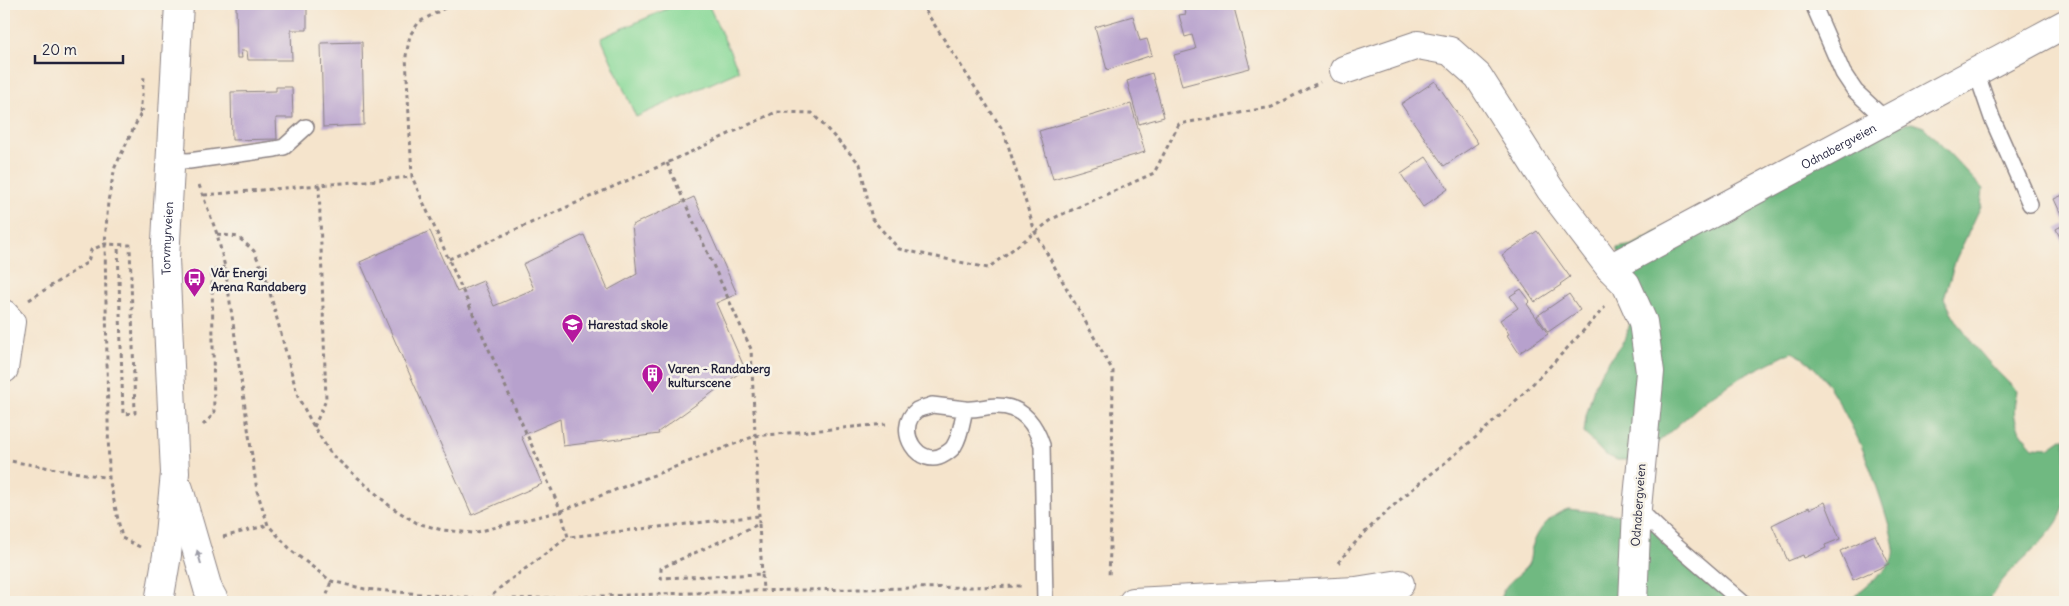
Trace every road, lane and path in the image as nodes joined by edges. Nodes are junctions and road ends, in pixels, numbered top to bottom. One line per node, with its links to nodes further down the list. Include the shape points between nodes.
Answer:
1 (179, 4): 11 (street, Torvmyrveien)
2 (452, 4): 13 (path, via 420,22 410,35 406,56)
3 (921, 4): 17 (path, via 1004,132)
4 (1813, 4): 9 (lane, via 1843,73 1855,91)
5 (2065, 24): 7 (street, Odnabergveien)
6 (1344, 70): 17 (path, via 1272,107 1179,124 1154,173 1054,218); 23 (street, Odnabergveien, via 1418,45 1450,51 1478,76 1550,189)
7 (1973, 73): 9 (street, Odnabergveien); 16 (lane)
8 (140, 116): 19 (path, via 115,167 108,200)
9 (1886, 120): 23 (street, Odnabergveien)
10 (306, 127): 11 (lane, via 284,147)
11 (179, 160): 15 (path); 32 (street, Torvmyrveien, via 164,259)
12 (667, 163): 17 (path, via 776,112 812,113 860,164 872,219 899,249 988,268); 21 (path); 30 (path, via 751,349)
13 (412, 177): 14 (path); 21 (path)
14 (318, 185): 15 (path); 29 (path, via 326,400)
15 (204, 196): 18 (path)
16 (2030, 204)
17 (1035, 232): 43 (path, via 1113,371)
18 (216, 234): 22 (path); 29 (path, via 238,237 254,251 266,278 298,396)
19 (105, 244): 20 (path); 24 (path, via 91,250 88,262); 33 (path)
20 (118, 245): 20 (path, via 123,414 135,413 130,245)
21 (448, 259): 35 (path)
22 (224, 267): 27 (path, via 212,271 214,414 202,425); 38 (path, via 257,491)
23 (1618, 276): 34 (street, Odnabergveien, via 1643,322 1650,372); 48 (path, via 1534,384 1405,495 1349,548 1335,565)
24 (8, 318): 25 (street)
25 (4, 369)
26 (965, 408): 28 (lane, via 932,405 918,410); 28 (lane, via 954,448 941,457 926,457 913,450 907,436); 46 (lane, via 978,410 998,406 1015,410 1037,429 1042,445)
27 (202, 416)
28 (908, 422): 30 (path)
29 (314, 427): 35 (path, via 331,454 390,507 417,523 473,533)
30 (755, 436): 35 (path); 36 (path)
31 (4, 460): 33 (path)
32 (175, 473): 50 (street, Torvmyrveien); 51 (street, Torvmyrveien, one-way to 32, via 208,589)
33 (109, 478): 41 (path, via 122,538)
34 (1637, 508): 55 (street, Odnabergveien); 56 (lane)
35 (561, 510): 39 (path)
36 (759, 516): 37 (path); 39 (path)
37 (759, 524): 42 (path); 42 (path, via 661,568 661,578)
38 (268, 525): 40 (path); 44 (path, via 293,552)
39 (568, 537): 49 (path)
40 (214, 539)
41 (141, 548)
42 (762, 574): 47 (path)
43 (1108, 578)
44 (331, 581): 49 (path, via 365,589); 52 (path)
45 (1400, 584): 48 (street)
46 (1046, 586): 47 (path); 53 (lane)
47 (763, 591): 49 (path)
48 (1331, 592): 54 (street)
49 (487, 600)
50 (159, 602)
51 (215, 602)
52 (325, 602)
53 (1045, 602)
54 (1133, 602)
55 (1632, 602)
56 (1742, 602)

